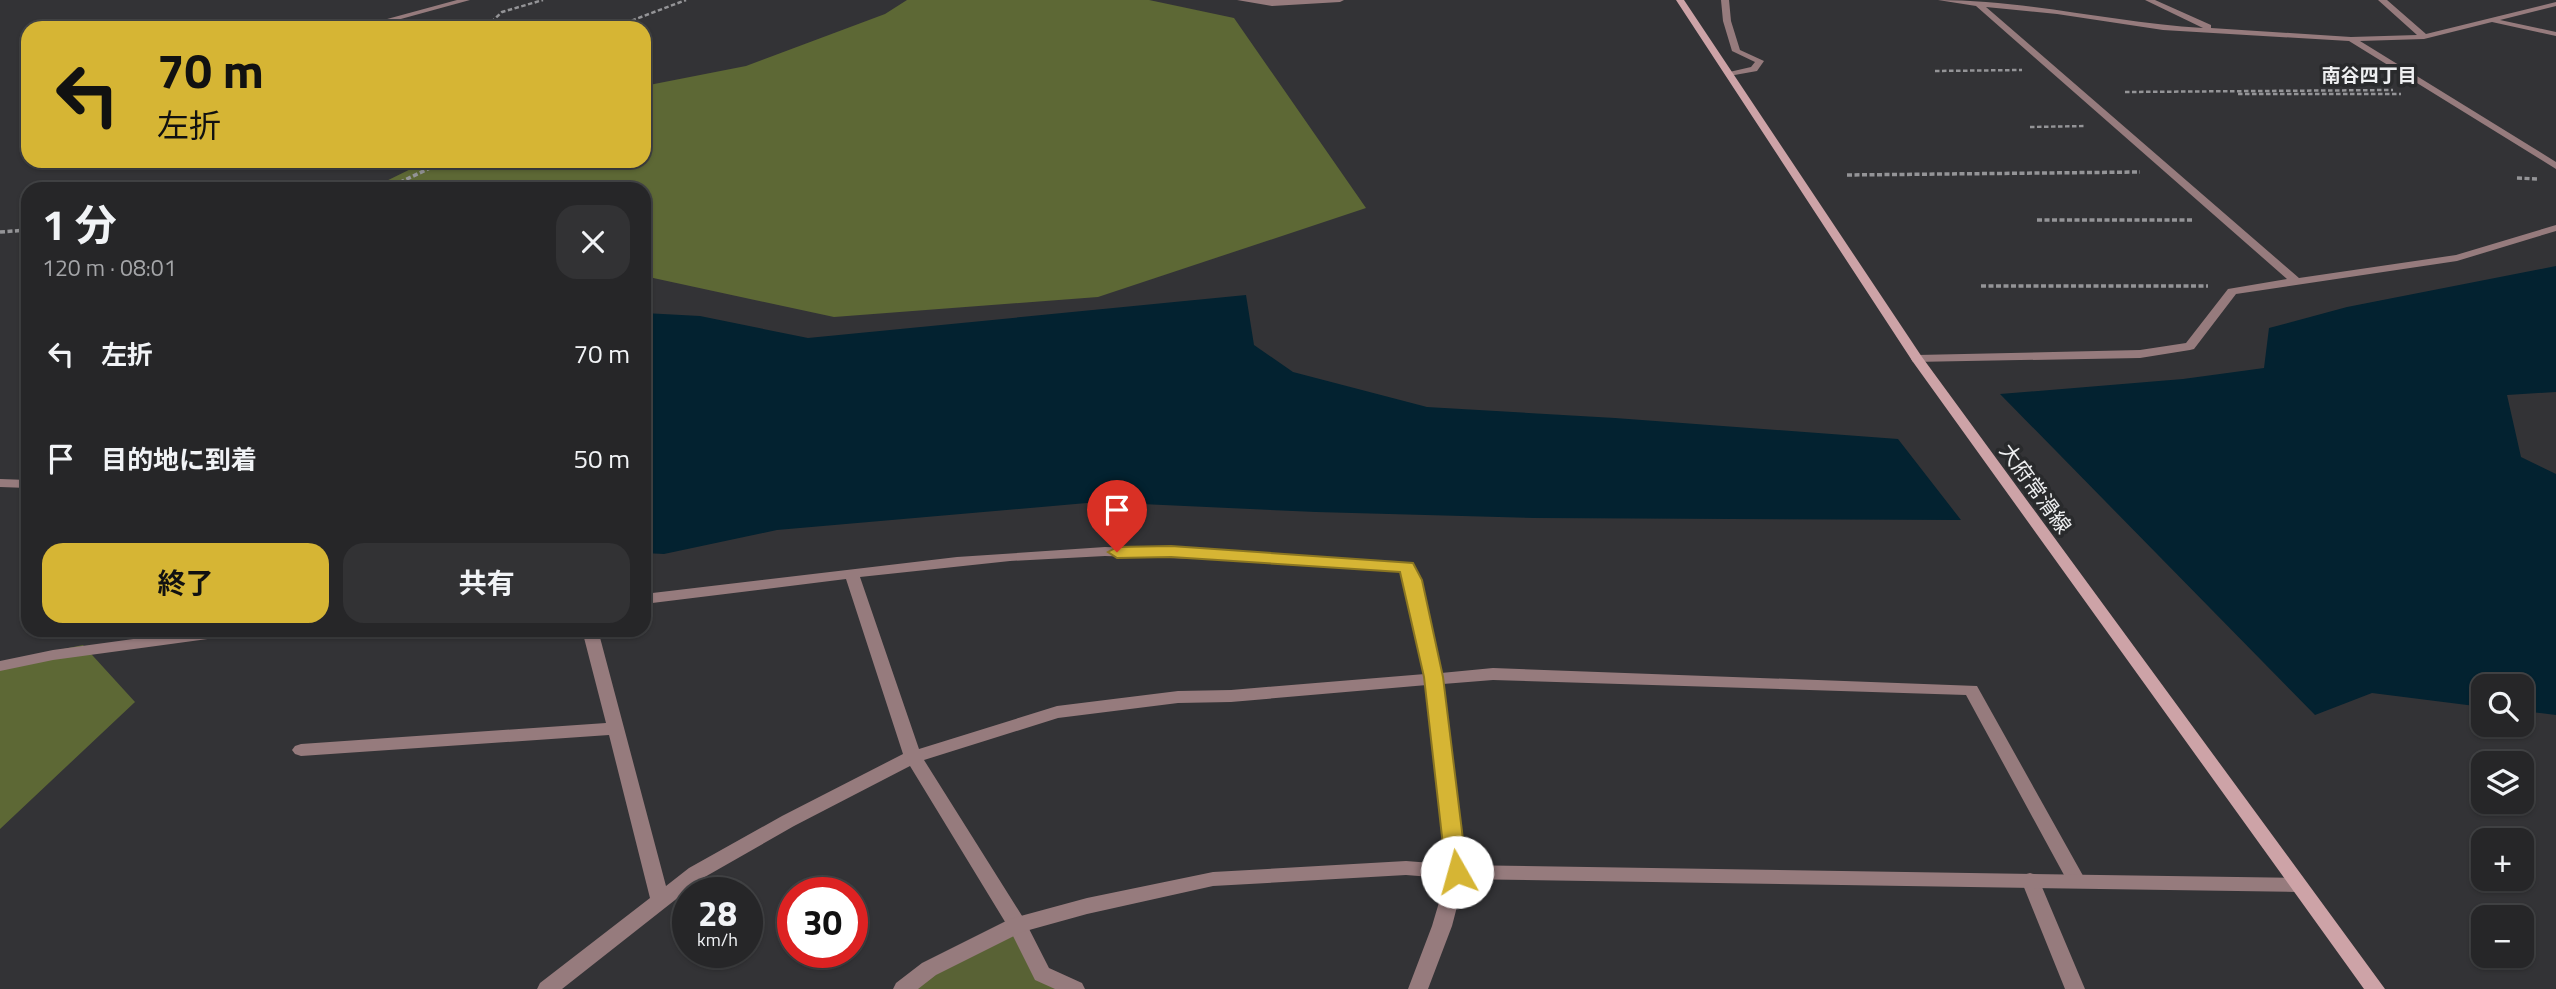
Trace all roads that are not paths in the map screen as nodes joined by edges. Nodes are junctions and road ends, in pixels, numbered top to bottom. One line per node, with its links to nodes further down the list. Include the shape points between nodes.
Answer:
1 (466, 0): 11 (street)
2 (1241, 0): 3 (street, via 1272,4)
3 (1340, 0)
4 (1680, 0): 17 (main road, 大府常滑線)
5 (1726, 0): 17 (street, via 1736,51 1760,61 1754,69)
6 (1942, 0): 9 (street)
7 (2149, 0): 13 (street)
8 (2382, 0): 15 (street)
9 (1977, 3): 13 (street); 20 (street)
10 (2556, 4): 12 (street)
11 (385, 21)
12 (2489, 21): 14 (street); 15 (street)
13 (2217, 32): 16 (street)
14 (2556, 34)
15 (2424, 37): 16 (street)
16 (2351, 39): 18 (street)
17 (1729, 73): 21 (main road, 大府常滑線)
18 (2556, 166)
19 (2556, 228): 20 (street, via 2457,258)
20 (2296, 281): 21 (street, via 2232,291 2190,346 2140,354)
21 (1917, 359): 38 (main road, 大府常滑線)
22 (0, 483): 23 (street)
23 (21, 484)
24 (852, 575): 25 (street); 31 (street, via 1063,553 1171,552 1407,567); 34 (street)
25 (651, 598)
26 (163, 637): 29 (street)
27 (190, 637): 29 (street)
28 (592, 637): 32 (street)
29 (157, 642): 30 (street)
30 (0, 666)
31 (1434, 677): 34 (street, via 1178,697 1057,712); 35 (street); 37 (street, via 1493,674 1971,690)
32 (616, 728): 33 (street); 39 (street)
33 (301, 750)
34 (913, 757): 39 (street, via 753,840); 40 (street)
35 (1457, 872): 36 (street); 40 (street, via 1406,868 1213,879); 44 (street, via 1443,926)
36 (2030, 880): 37 (street); 45 (street)
37 (2077, 881): 38 (street)
38 (2297, 885): 46 (main road, 大府常滑線)
39 (660, 898): 41 (street)
40 (1017, 925): 42 (street, via 929,969); 43 (street, via 1042,974)
41 (547, 989)
42 (903, 989)
43 (1075, 989)
44 (1418, 989)
45 (2075, 989)
46 (2375, 989)

